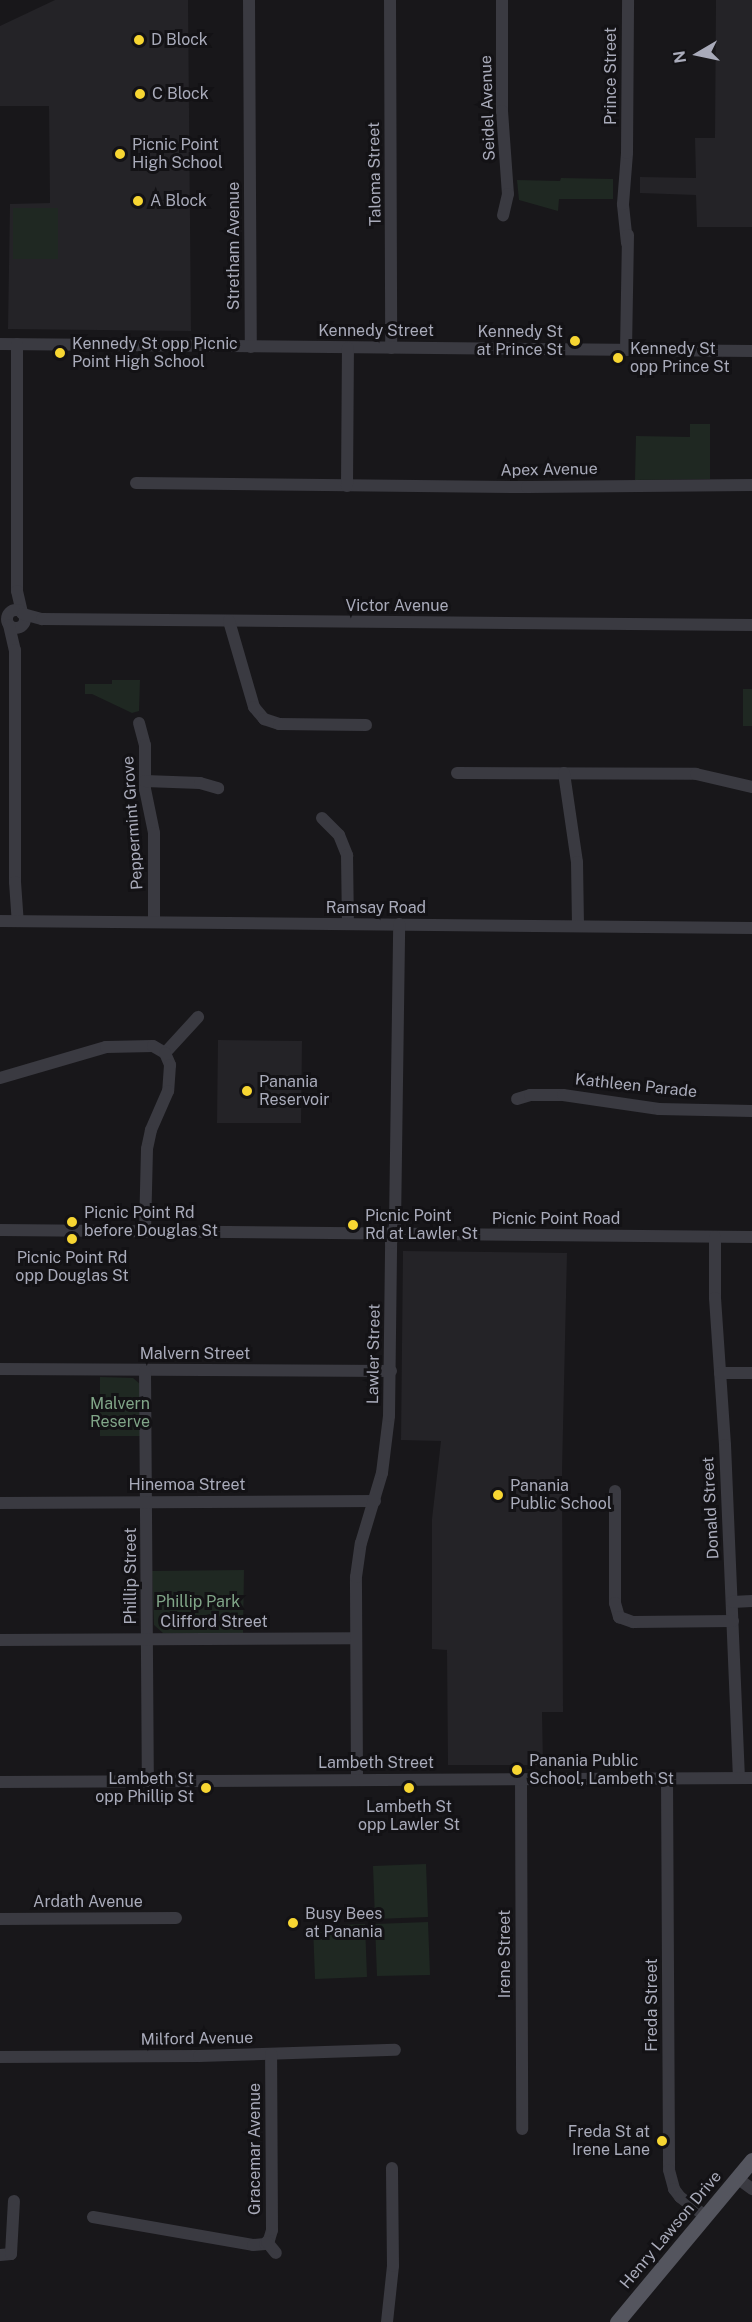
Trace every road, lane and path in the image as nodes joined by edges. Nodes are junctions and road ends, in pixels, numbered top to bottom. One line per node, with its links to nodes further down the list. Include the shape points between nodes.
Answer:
1 (249, 0): 8 (street, Stretham Avenue)
2 (390, 0): 10 (street, Taloma Street)
3 (502, 0): 5 (street, Seidel Avenue, via 502,111 508,194)
4 (628, 0): 11 (street, Prince Street, via 627,153 631,190)
5 (503, 215)
6 (0, 344): 7 (street, Kennedy Street)
7 (17, 344): 8 (street, Kennedy Street); 16 (street, via 17,591)
8 (251, 347): 9 (street, Kennedy Street)
9 (348, 348): 10 (street, Kennedy Street); 15 (street)
10 (391, 348): 11 (street, Kennedy Street)
11 (626, 350): 12 (street, Kennedy Street)
12 (752, 351)
13 (136, 483): 15 (street, Apex Avenue)
14 (752, 485): 15 (street, Apex Avenue)
15 (347, 486)
16 (13, 619): 17 (street, Victor Avenue); 27 (street, via 19,646 15,650 18,897)
17 (228, 621): 18 (street, Victor Avenue); 20 (street, via 254,707 264,719 279,724)
18 (752, 625)
19 (139, 723): 23 (street, Peppermint Grove, via 145,745)
20 (366, 725)
21 (457, 773): 22 (street)
22 (564, 773): 24 (street, via 696,774); 31 (street, via 577,862)
23 (145, 781): 25 (street, via 200,783); 28 (street, Peppermint Grove, via 154,833)
24 (752, 787)
25 (218, 788)
26 (322, 818): 29 (street, via 339,835 347,855)
27 (9, 921): 28 (street, Ramsay Road)
28 (154, 922): 29 (street, Ramsay Road)
29 (348, 924): 30 (street, Ramsay Road)
30 (399, 924): 31 (street, Ramsay Road); 40 (street, Lawler Street)
31 (578, 926): 32 (street, Ramsay Road)
32 (752, 928)
33 (198, 1017): 34 (street)
34 (165, 1053): 35 (street, via 153,1046 106,1047); 39 (street, via 170,1065 168,1091 147,1149)
35 (0, 1078)
36 (517, 1099): 37 (street, Kathleen Parade, via 562,1095 659,1109)
37 (752, 1111)
38 (0, 1230): 39 (street, Picnic Point Road)
39 (145, 1232): 40 (street, Picnic Point Road)
40 (394, 1234): 41 (street, Picnic Point Road); 45 (street, Lawler Street)
41 (715, 1237): 42 (street, Picnic Point Road); 46 (street, Donald Street)
42 (752, 1237)
43 (0, 1369): 44 (street, Malvern Street)
44 (146, 1371): 45 (street, Malvern Street); 50 (street, Phillip Street)
45 (391, 1371): 49 (street, Lawler Street, via 386,1453)
46 (720, 1372): 47 (street); 53 (street, Donald Street)
47 (752, 1373)
48 (615, 1491): 54 (street, via 615,1603 619,1617 633,1622)
49 (375, 1501): 50 (street, Hinemoa Street); 55 (street, Lawler Street, via 357,1565)
50 (147, 1502): 51 (street, Hinemoa Street); 56 (street, Phillip Street)
51 (0, 1503)
52 (752, 1601): 53 (street)
53 (732, 1602): 54 (street, Donald Street)
54 (733, 1621): 58 (street, Donald Street)
55 (356, 1638): 56 (street, Clifford Street); 61 (street, Lawler Street)
56 (147, 1639): 57 (street, Clifford Street); 62 (street, Phillip Street)
57 (0, 1640)
58 (746, 1778): 60 (street, Lambeth Street)
59 (521, 1779): 60 (street, Lambeth Street); 61 (street, Lambeth Street); 69 (street, Irene Street)
60 (667, 1779): 75 (street, Freda Street, via 669,2170 680,2197)
61 (357, 1780): 62 (street, Lambeth Street)
62 (148, 1781): 63 (street, Lambeth Street)
63 (0, 1782)
64 (176, 1918): 65 (street, Ardath Avenue)
65 (0, 1919)
66 (395, 2049): 67 (street, Milford Avenue)
67 (271, 2054): 68 (street, Milford Avenue); 77 (street, Gracemar Avenue, via 272,2230)
68 (0, 2057)
69 (522, 2129)
70 (752, 2160): 72 (main road, Henry Lawson Drive)
71 (392, 2168): 80 (street, via 393,2266)
72 (737, 2178): 73 (street); 75 (main road, Henry Lawson Drive)
73 (752, 2189)
74 (14, 2201): 79 (street, via 11,2254)
75 (705, 2216): 81 (main road, Henry Lawson Drive)
76 (93, 2217): 77 (street, via 253,2245)
77 (267, 2242): 78 (street)
78 (276, 2253)
79 (0, 2255)
80 (387, 2322)
81 (617, 2322)

